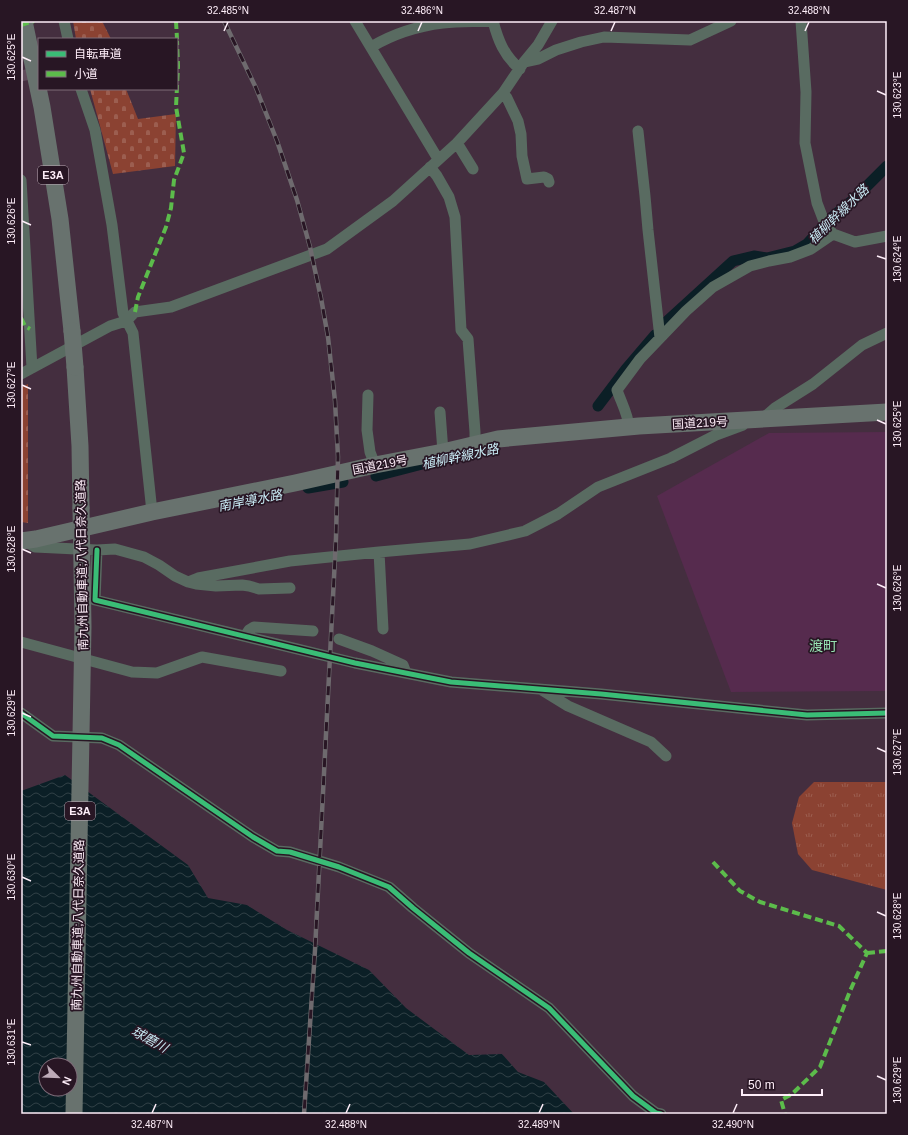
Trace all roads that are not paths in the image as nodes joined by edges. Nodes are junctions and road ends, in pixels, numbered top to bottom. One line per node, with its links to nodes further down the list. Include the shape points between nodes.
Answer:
1 (24, 21): 11 (highway, 南九州自動車道;八代日奈久道路 / E3A, bridge)
2 (64, 21): 8 (street)
3 (355, 21): 9 (street)
4 (493, 21): 9 (street, via 419,27); 10 (street, via 506,55 513,64)
5 (552, 21): 10 (street)
6 (730, 21): 10 (street, via 690,40 604,37 556,50)
7 (801, 21): 21 (street, via 806,92 805,143 817,203 825,224)
8 (68, 38)
9 (371, 47): 17 (street)
10 (522, 65): 14 (street)
11 (38, 88)
12 (38, 90): 53 (highway, 南九州自動車道;八代日奈久道路 / E3A, bridge, via 60,219 72,331 80,446 83,626)
13 (81, 90): 23 (street, via 95,130)
14 (503, 93): 16 (street); 20 (street, via 518,121 527,179 544,177)
15 (638, 131): 25 (street)
16 (457, 143): 17 (street); 18 (street)
17 (434, 163): 23 (street, via 392,201 327,249 171,307 136,312); 33 (street, via 449,197 454,217 461,330 468,339)
18 (473, 168)
19 (21, 180): 26 (street)
20 (549, 182)
21 (834, 234): 22 (street, via 855,242); 25 (street, via 811,249 790,257 750,266 713,287)
22 (887, 236)
23 (126, 321): 26 (street, via 110,326); 36 (street, via 133,333)
24 (887, 333): 31 (street, via 862,345 813,384)
25 (660, 338): 32 (street, via 640,359 618,390)
26 (32, 368): 27 (street)
27 (21, 374)
28 (368, 395): 35 (street, via 367,430)
29 (440, 412): 34 (street)
30 (887, 412): 31 (highway, 国道219号)
31 (761, 420): 32 (highway, 国道219号); 39 (street, via 721,433 671,458 598,487 558,514 525,531 470,544)
32 (630, 427): 33 (highway, 国道219号, via 498,439)
33 (475, 445): 34 (highway, 国道219号)
34 (443, 452): 35 (highway, 国道219号)
35 (375, 465): 36 (highway, 国道219号)
36 (152, 512): 37 (highway, 国道219号)
37 (22, 540): 38 (street, via 35,547)
38 (97, 550): 40 (street, via 115,549 144,557); 44 (street, via 95,600)
39 (379, 552): 40 (street, via 290,561); 42 (street)
40 (188, 582): 41 (street, via 216,586 242,585 259,589)
41 (290, 588)
42 (383, 629)
43 (313, 631): 44 (street, via 254,627)
44 (245, 636): 48 (street)
45 (340, 639): 48 (street, via 403,665)
46 (21, 642): 47 (street, via 132,672 157,673 202,657)
47 (281, 671)
48 (406, 673): 49 (street, via 451,682)
49 (540, 689): 51 (street, via 807,714); 52 (street, via 568,706 651,742)
50 (21, 713): 54 (street, via 53,736 102,738 119,745 277,851 290,852 339,867 389,887 469,953 549,1008 633,1096)
51 (887, 714)
52 (666, 756)
53 (74, 1114)
54 (661, 1114)

